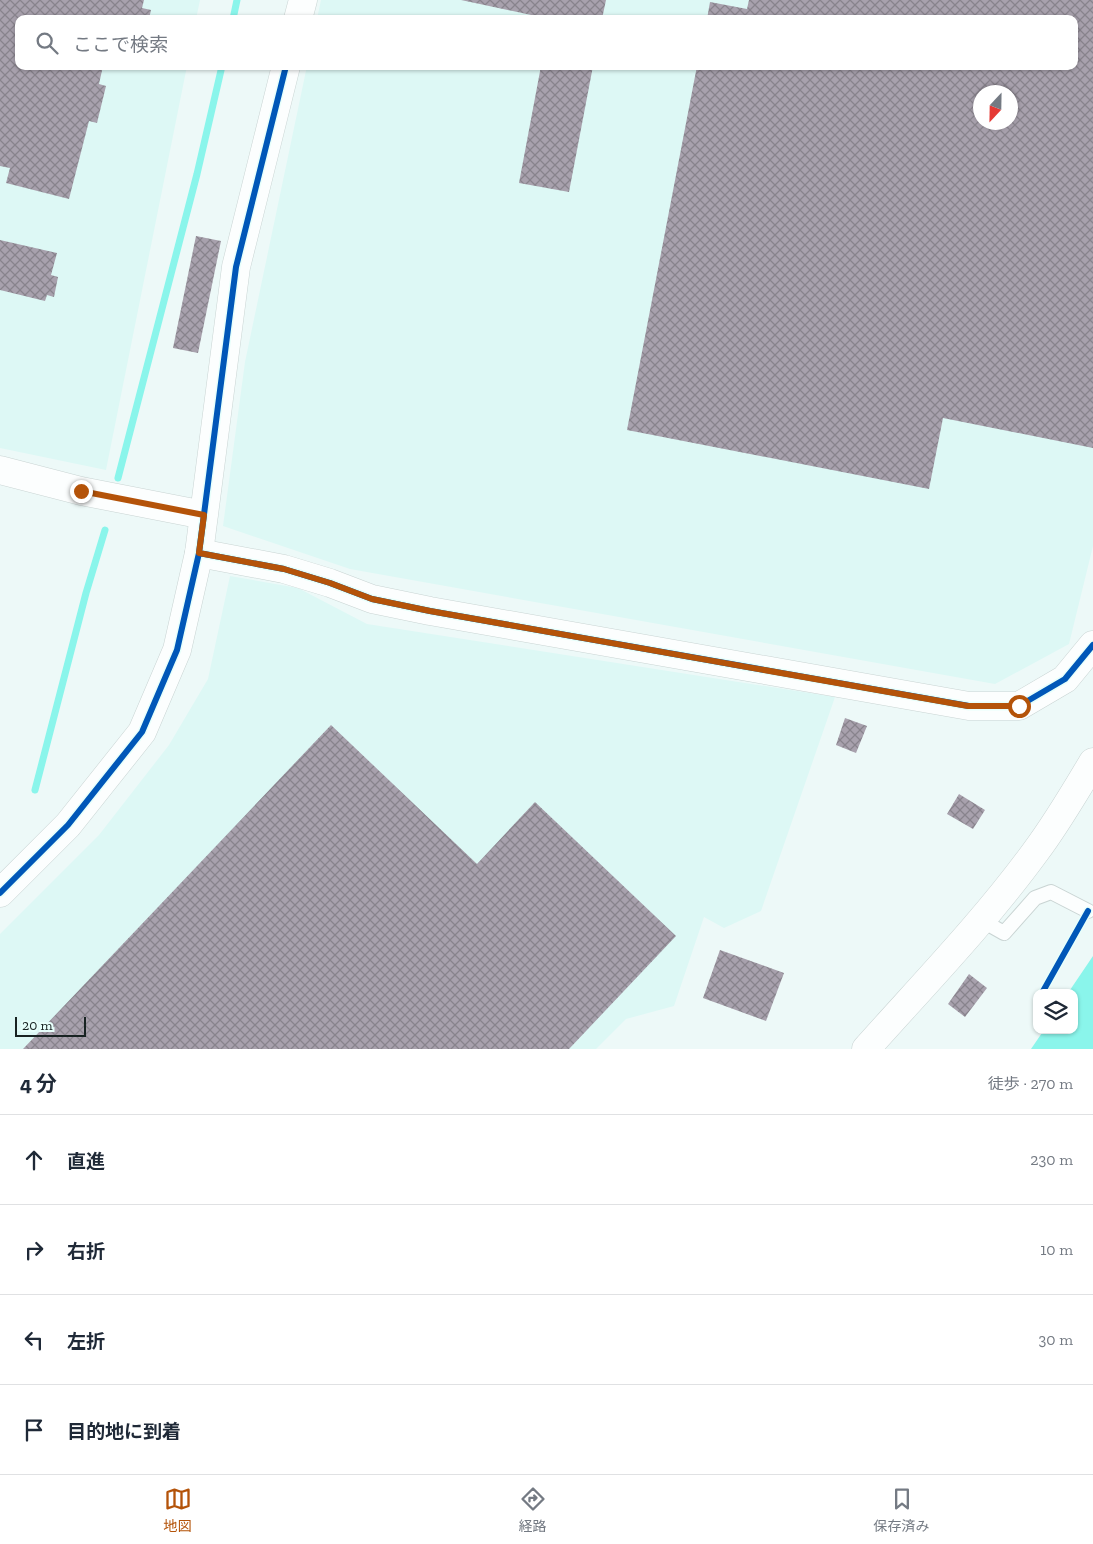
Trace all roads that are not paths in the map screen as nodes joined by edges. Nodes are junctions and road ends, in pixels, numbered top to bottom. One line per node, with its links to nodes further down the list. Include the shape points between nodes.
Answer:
1 (303, 0): 2 (street)
2 (299, 15)
3 (285, 70): 5 (street, via 236,267)
4 (0, 470): 5 (street, via 81,491)
5 (204, 515): 6 (street)
6 (199, 553): 7 (street, via 284,569 372,599 430,611 968,706 1019,706 1065,679); 9 (street, via 177,650 142,732 68,825)
7 (1093, 645)
8 (1093, 762): 11 (street, via 1036,851)
9 (0, 893)
10 (1088, 911): 11 (lane, via 1051,892 1035,898 1004,934)
11 (981, 920): 12 (street)
12 (866, 1049)

